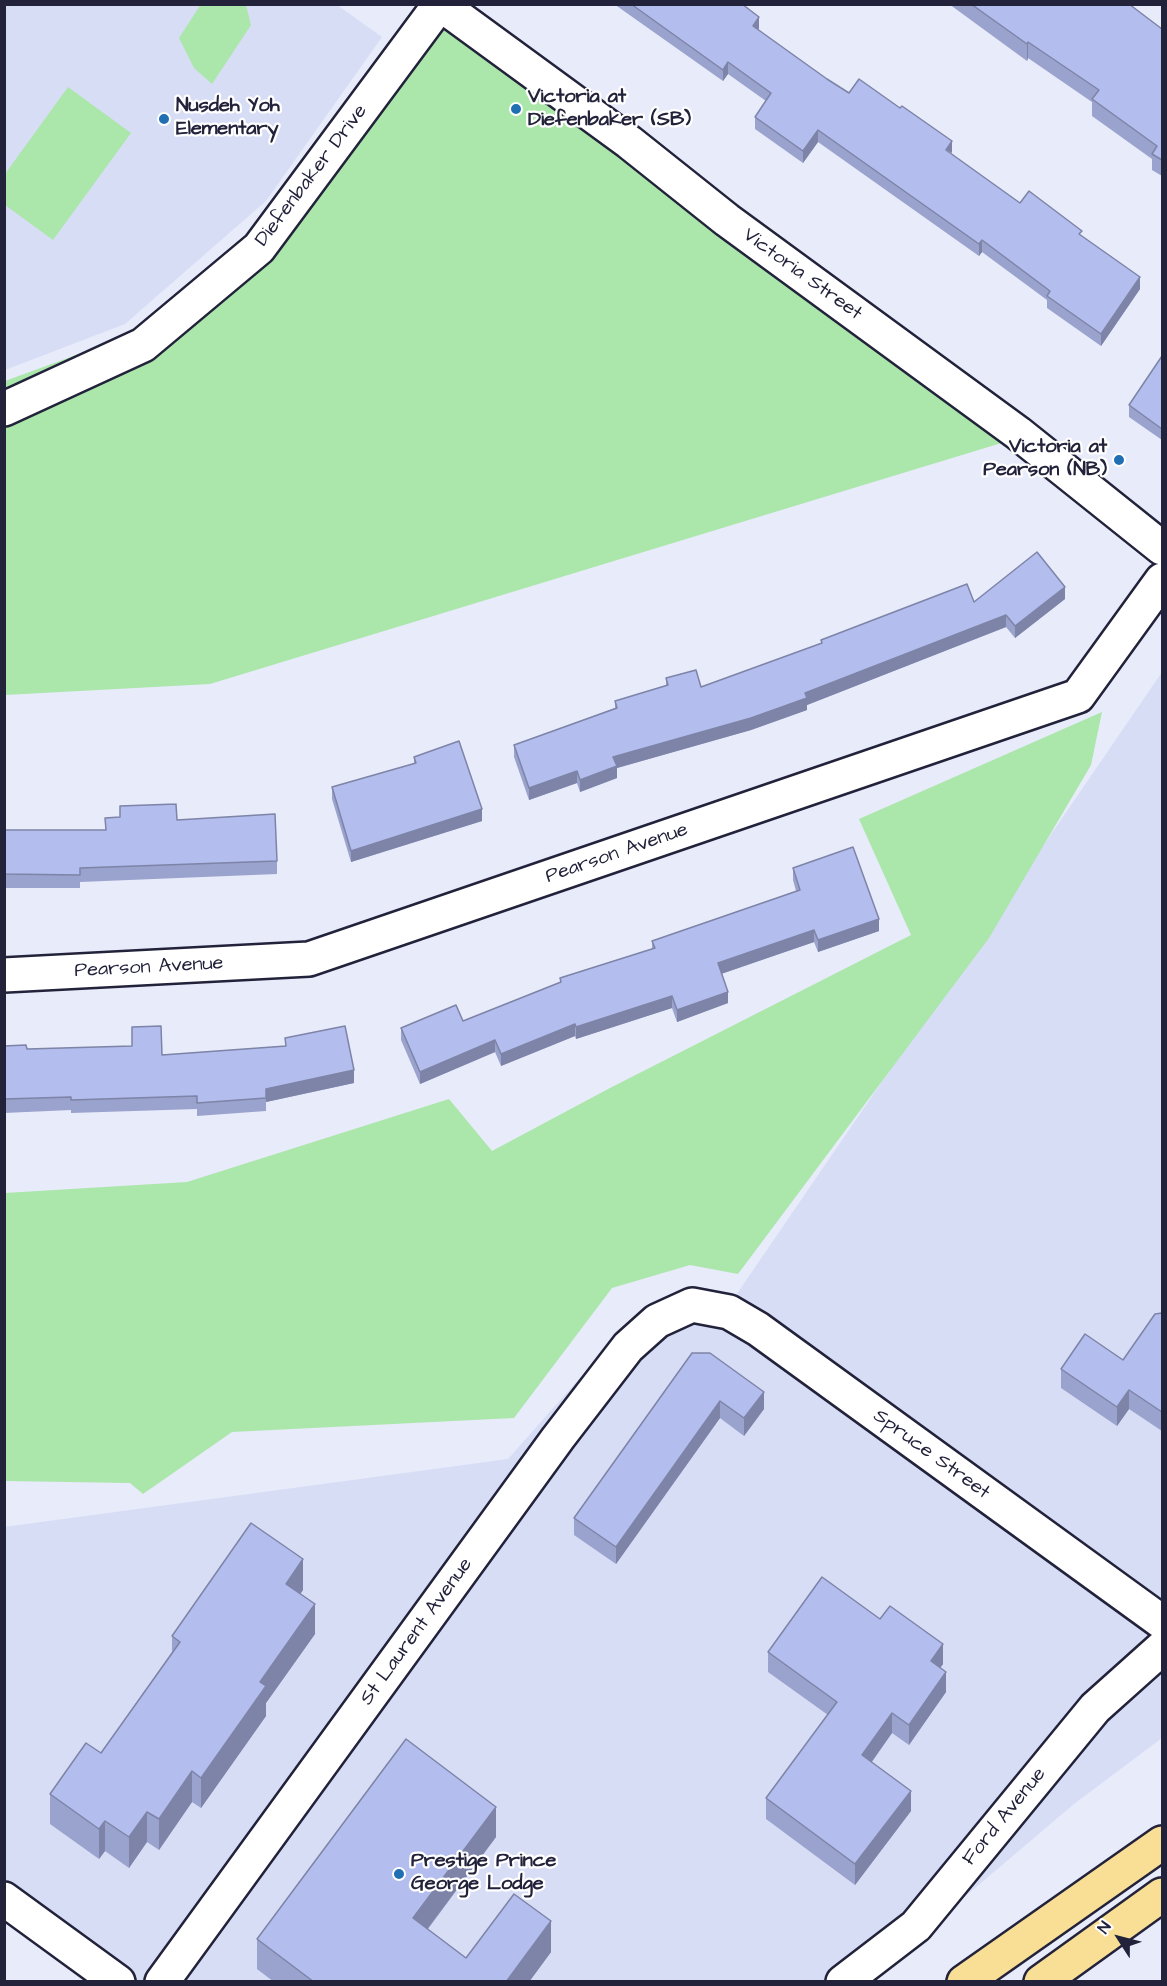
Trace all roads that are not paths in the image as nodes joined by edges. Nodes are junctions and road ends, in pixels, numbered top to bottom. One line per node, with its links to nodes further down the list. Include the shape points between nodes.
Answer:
1 (440, 4): 2 (street, Diefenbaker Drive, via 260,248 143,345); 3 (street, Victoria Street, via 1018,433)
2 (4, 409)
3 (1162, 548)
4 (1162, 580): 5 (street, Pearson Avenue, via 1078,696 309,959)
5 (4, 975)
6 (692, 1305): 7 (street, Spruce Street, via 729,1312 758,1329); 13 (street, St Laurent Avenue, via 657,1321 628,1347)
7 (1162, 1622)
8 (1162, 1648): 14 (street, Ford Avenue, via 1095,1708 916,1926)
9 (1162, 1843): 15 (highway)
10 (1162, 1894): 16 (highway)
11 (4, 1899): 12 (street)
12 (118, 1982)
13 (162, 1982)
14 (843, 1982)
15 (964, 1982)
16 (1041, 1982)

